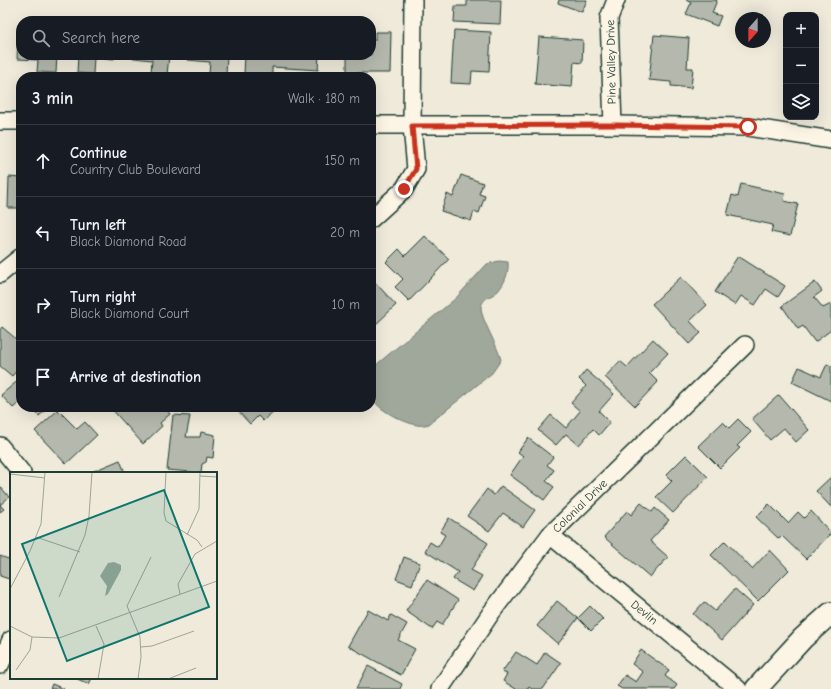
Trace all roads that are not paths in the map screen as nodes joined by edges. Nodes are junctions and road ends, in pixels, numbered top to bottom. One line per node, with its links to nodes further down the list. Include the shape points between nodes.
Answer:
1 (413, 0): 7 (street)
2 (616, 0): 5 (street, Pine Valley Drive, via 609,18)
3 (0, 121): 4 (street)
4 (16, 121)
5 (613, 125): 7 (street); 8 (street, via 748,127)
6 (376, 126): 7 (street)
7 (412, 126): 9 (street, via 416,169 404,189)
8 (831, 140)
9 (376, 214)
10 (16, 261): 11 (street)
11 (0, 274)
12 (745, 345): 15 (street, Colonial Drive)
13 (0, 446): 14 (street)
14 (21, 472)
15 (550, 535): 19 (street, Colonial Drive, via 491,613); 20 (street, Devlin)
16 (831, 613): 21 (street, via 803,638)
17 (10, 642): 18 (street)
18 (0, 665)
19 (440, 689)
20 (738, 689)
21 (756, 689)

